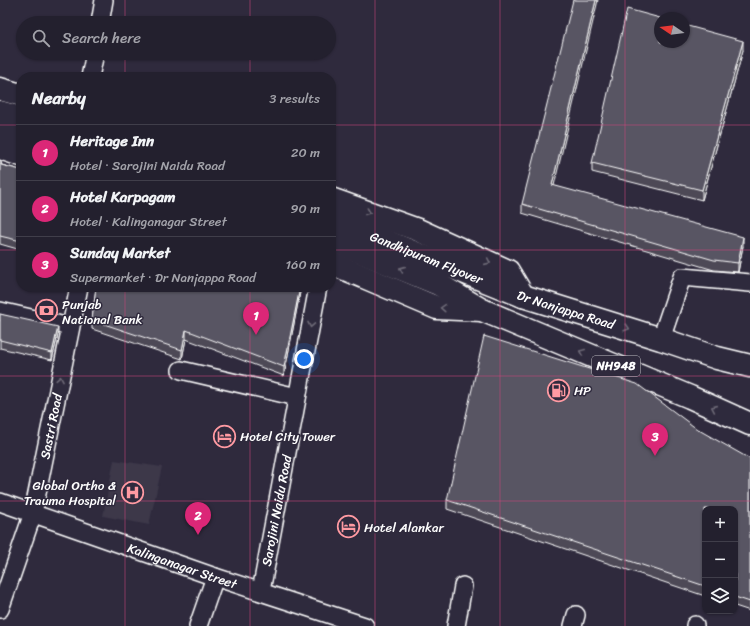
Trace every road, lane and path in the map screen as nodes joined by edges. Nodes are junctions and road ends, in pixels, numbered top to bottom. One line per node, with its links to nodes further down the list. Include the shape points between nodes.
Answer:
1 (104, 0): 2 (street)
2 (101, 16)
3 (94, 60): 4 (street)
4 (91, 72)
5 (0, 89): 6 (main road)
6 (16, 94)
7 (0, 112): 8 (main road)
8 (16, 117)
9 (0, 130): 10 (main road)
10 (16, 135)
11 (0, 148): 12 (main road)
12 (16, 153)
13 (336, 201): 20 (main road, Dr Nanjappa Road, one-way to 20, via 418,230 508,271)
14 (336, 221): 20 (main road, Gandhipuram Flyover)
15 (336, 242): 21 (main road, Gandhipuram Flyover / NH948, one-way to 15, via 438,284)
16 (336, 265): 21 (main road, one-way to 16, via 438,308)
17 (750, 283): 24 (street, via 682,277)
18 (78, 292): 23 (street, Sastri Road)
19 (317, 292): 27 (street, Sarojini Naidu Road, one-way to 27)
20 (523, 296): 24 (main road, Dr Nanjappa Road, one-way to 24)
21 (482, 310): 28 (main road, NH948, one-way to 21)
22 (0, 311): 23 (street)
23 (70, 327): 30 (street, Sastri Road, one-way to 23)
24 (661, 339): 25 (main road, Dr Nanjappa Road)
25 (750, 366)
26 (181, 370): 27 (street)
27 (297, 397): 33 (street, Sarojini Naidu Road)
28 (750, 424)
29 (0, 502): 30 (street, Kalinganagar Street)
30 (33, 513): 31 (street, Kalinganagar Street); 34 (street, Sastri Road)
31 (215, 577): 33 (street, Kalinganagar Street); 35 (street)
32 (463, 586): 37 (street)
33 (261, 591): 36 (street, Kalinganagar Street)
34 (0, 609)
35 (198, 626)
36 (365, 626)
37 (456, 626)

